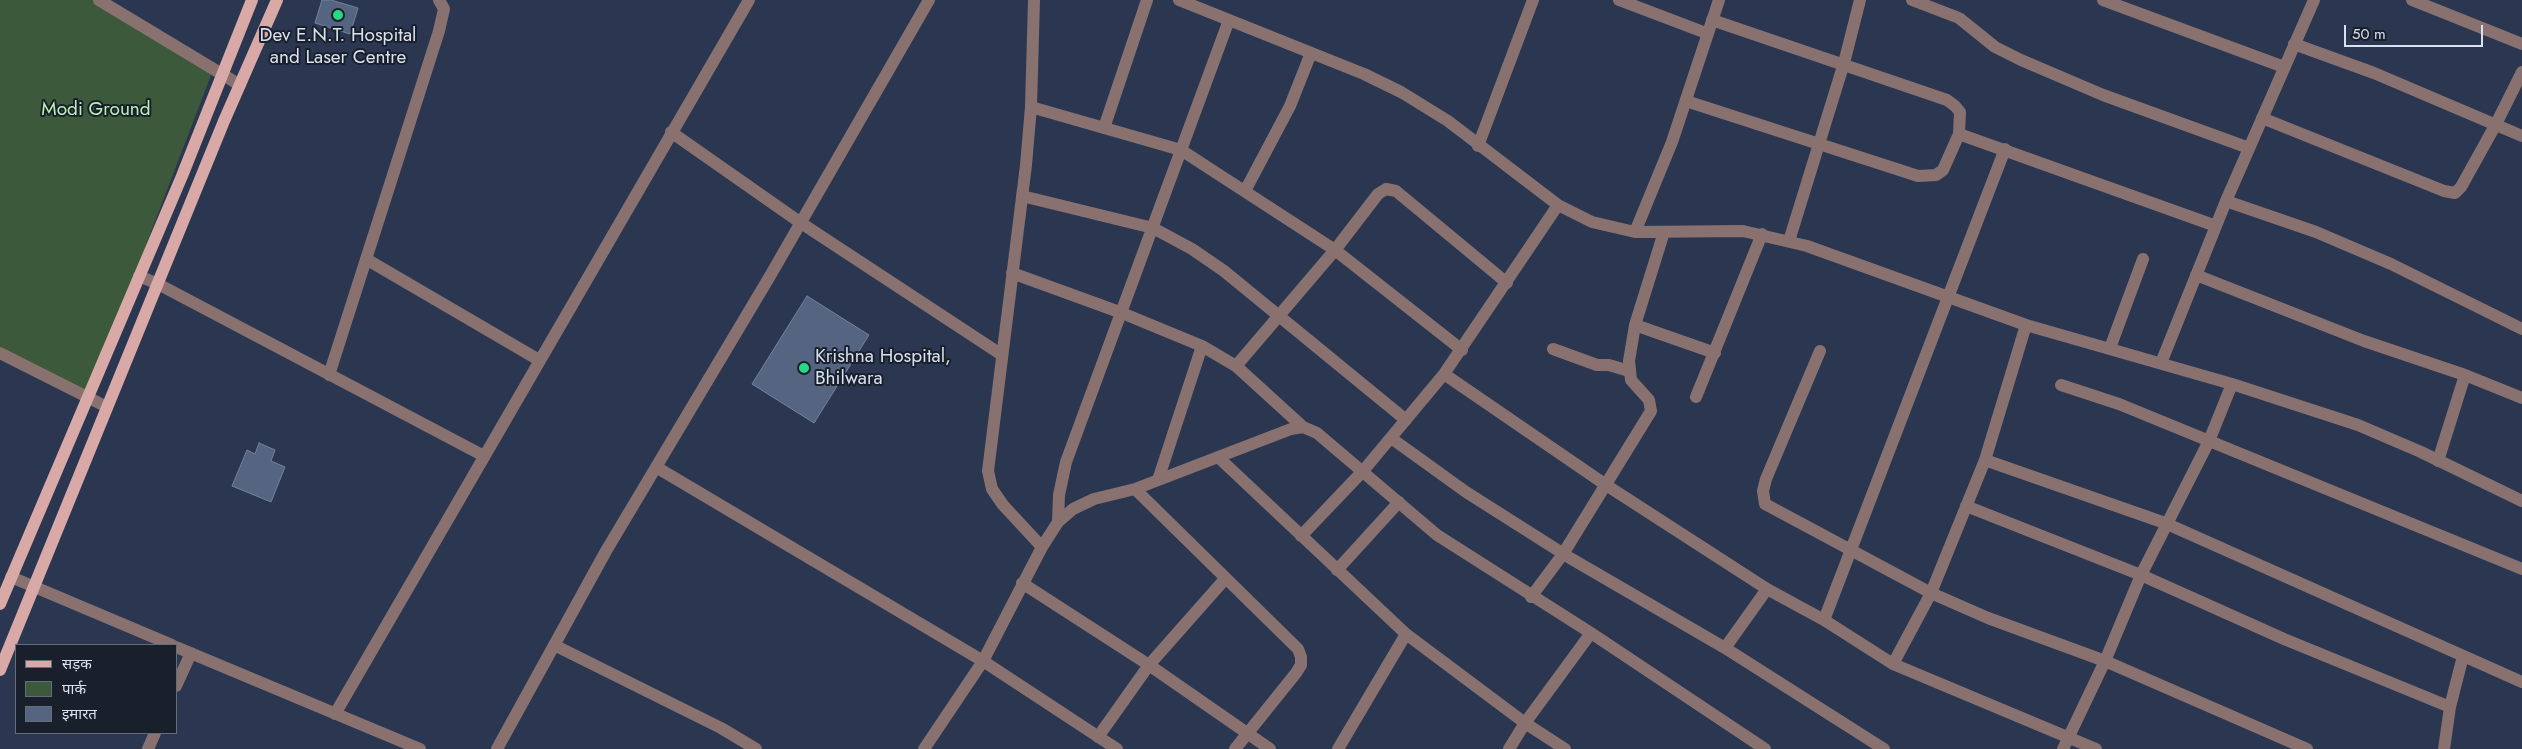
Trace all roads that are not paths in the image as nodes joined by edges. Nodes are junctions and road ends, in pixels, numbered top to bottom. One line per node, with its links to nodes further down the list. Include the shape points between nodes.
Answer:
1 (99, 0): 28 (street)
2 (252, 0): 28 (main road)
3 (277, 0): 29 (main road)
4 (439, 0): 55 (street, via 444,9 441,24)
5 (749, 0): 35 (street)
6 (930, 0): 47 (street)
7 (1034, 0): 31 (street)
8 (1147, 0): 34 (street)
9 (1179, 0): 19 (street)
10 (1533, 0): 39 (street)
11 (1619, 0): 21 (street)
12 (1719, 0): 20 (street)
13 (1860, 0): 25 (street)
14 (1912, 0): 18 (street)
15 (2103, 0): 26 (street)
16 (2314, 0): 22 (street)
17 (2412, 0): 23 (street)
18 (1940, 5): 40 (street, via 1995,47 2013,56 2103,95)
19 (1229, 20): 24 (street); 42 (street)
20 (1712, 20): 21 (street); 25 (street)
21 (1706, 33): 30 (street)
22 (2294, 44): 26 (street); 33 (street)
23 (2522, 44)
24 (1311, 53): 39 (street, via 1409,96); 43 (street, via 1290,106)
25 (1844, 63): 36 (street, via 1947,100 1960,112); 38 (street)
26 (2284, 67): 32 (street)
27 (2522, 74): 33 (street)
28 (222, 76): 29 (street); 59 (main road)
29 (240, 85): 61 (main road)
30 (1686, 101): 38 (street); 50 (street)
31 (1031, 107): 34 (street); 44 (street)
32 (2262, 118): 33 (street, via 2450,193 2461,186); 40 (street)
33 (2496, 124): 37 (street)
34 (1104, 128): 42 (street)
35 (671, 132): 47 (street); 76 (street)
36 (1959, 134): 38 (street, via 1943,170 1928,177); 41 (street)
37 (2522, 136)
38 (1819, 145): 53 (street)
39 (1478, 146): 46 (street)
40 (2249, 148): 45 (street)
41 (2005, 149): 48 (street); 62 (street)
42 (1181, 150): 43 (street); 49 (street)
43 (1245, 191): 54 (street)
44 (1022, 196): 49 (street); 57 (street)
45 (2226, 201): 48 (street); 67 (street, via 2316,232 2391,264)
46 (1558, 205): 50 (street, via 1592,222); 60 (street)
47 (801, 223): 75 (street); 97 (street)
48 (2216, 226): 58 (street)
49 (1153, 228): 63 (street); 64 (street, via 1192,249)
50 (1635, 232): 51 (street)
51 (1664, 232): 52 (street, via 1716,230); 65 (street)
52 (1762, 234): 53 (street); 74 (street)
53 (1789, 241): 62 (street)
54 (1336, 250): 60 (street, via 1378,194 1391,189); 64 (street); 71 (street)
55 (366, 259): 76 (street); 81 (street)
56 (2143, 259): 69 (street)
57 (1012, 273): 63 (street); 75 (street)
58 (2196, 275): 77 (street); 82 (street, via 2364,341)
59 (139, 276): 61 (street); 85 (main road)
60 (1507, 283): 71 (street)
61 (158, 284): 81 (street); 88 (main road)
62 (1949, 298): 66 (street); 109 (street)
63 (1122, 313): 68 (street); 105 (street, via 1066,462 1059,494)
64 (1279, 317): 78 (street); 89 (street)
65 (1635, 325): 74 (street); 79 (street)
66 (2026, 325): 69 (street); 95 (street)
67 (2521, 328)
68 (1202, 346): 78 (street); 99 (street)
69 (2110, 348): 77 (street)
70 (1553, 349): 79 (street, via 1597,365)
71 (1462, 350): 80 (street)
72 (1820, 351): 109 (street, via 1766,479 1763,498 1765,504)
73 (0, 353): 85 (street)
74 (1714, 353): 86 (street)
75 (1002, 355): 108 (street, via 988,471 992,489 1003,505)
76 (539, 360): 93 (street)
77 (2161, 363): 83 (street)
78 (1236, 366): 90 (street)
79 (1629, 371): 100 (street, via 1631,380 1649,400 1651,411)
80 (1444, 374): 89 (street); 100 (street)
81 (329, 375): 93 (street)
82 (2465, 375): 87 (street); 96 (street)
83 (2232, 384): 92 (street); 96 (street, via 2358,424)
84 (2060, 385): 92 (street, via 2119,404)
85 (88, 396): 88 (street); 114 (main road)
86 (1696, 397)
87 (2522, 398)
88 (107, 407): 117 (main road)
89 (1406, 420): 91 (street)
90 (1303, 427): 94 (street); 98 (street, via 1317,433)
91 (1391, 438): 98 (street); 110 (street, via 1466,492)
92 (2209, 441): 106 (street); 111 (street)
93 (484, 456): 139 (street)
94 (1218, 457): 99 (street); 107 (street)
95 (1985, 460): 104 (street); 106 (street)
96 (2438, 460): 103 (street)
97 (656, 467): 126 (street); 131 (street)
98 (1363, 471): 102 (street); 107 (street)
99 (1158, 480): 101 (street)
100 (1606, 485): 110 (street); 118 (street)
101 (1135, 489): 105 (street, via 1094,499 1073,509); 115 (street)
102 (1399, 502): 112 (street); 120 (street, via 1437,535)
103 (2522, 502)
104 (1966, 506): 113 (street); 119 (street)
105 (1058, 522): 108 (street)
106 (2166, 523): 113 (street); 130 (street)
107 (1301, 536): 112 (street)
108 (1042, 546): 116 (street)
109 (1852, 550): 119 (street); 122 (street)
110 (1563, 554): 120 (street); 128 (street)
111 (2522, 569)
112 (1337, 570): 124 (street)
113 (2141, 575): 132 (street); 138 (street, via 2284,639)
114 (11, 577): 117 (street); 121 (main road)
115 (1225, 579): 134 (street); 141 (street, via 1298,649 1301,656 1301,665 1296,673)
116 (1022, 583): 131 (street); 134 (street)
117 (34, 587): 125 (street); 135 (main road)
118 (1767, 589): 122 (street); 128 (street)
119 (1931, 593): 132 (street, via 1988,618); 133 (street)
120 (1531, 596): 123 (street)
121 (0, 604)
122 (1824, 620): 133 (street)
123 (1591, 633): 140 (street); 156 (street)
124 (1406, 634): 140 (street); 153 (street)
125 (170, 644)
126 (554, 645): 147 (street); 148 (street, via 721,728)
127 (178, 648): 129 (street)
128 (1725, 648): 157 (street)
129 (191, 653): 136 (street); 139 (street)
130 (2463, 656): 137 (street); 138 (street)
131 (983, 661): 143 (street); 149 (street)
132 (2105, 661): 144 (street); 160 (street)
133 (1893, 664): 144 (street)
134 (1149, 666): 141 (street); 143 (street)
135 (0, 670)
136 (178, 682)
137 (2522, 682)
138 (2450, 707): 161 (street)
139 (335, 714): 146 (street)
140 (1525, 723): 154 (street); 155 (street)
141 (1247, 733): 151 (street); 152 (street)
142 (155, 734): 145 (street)
143 (1098, 737): 150 (street)
144 (2069, 737): 158 (street); 159 (street)
145 (148, 749)
146 (420, 749)
147 (496, 749)
148 (756, 749)
149 (924, 749)
150 (1117, 749)
151 (1235, 749)
152 (1270, 749)
153 (1338, 749)
154 (1509, 749)
155 (1565, 749)
156 (1765, 749)
157 (1884, 749)
158 (2063, 749)
159 (2096, 749)
160 (2307, 749)
161 (2444, 749)

